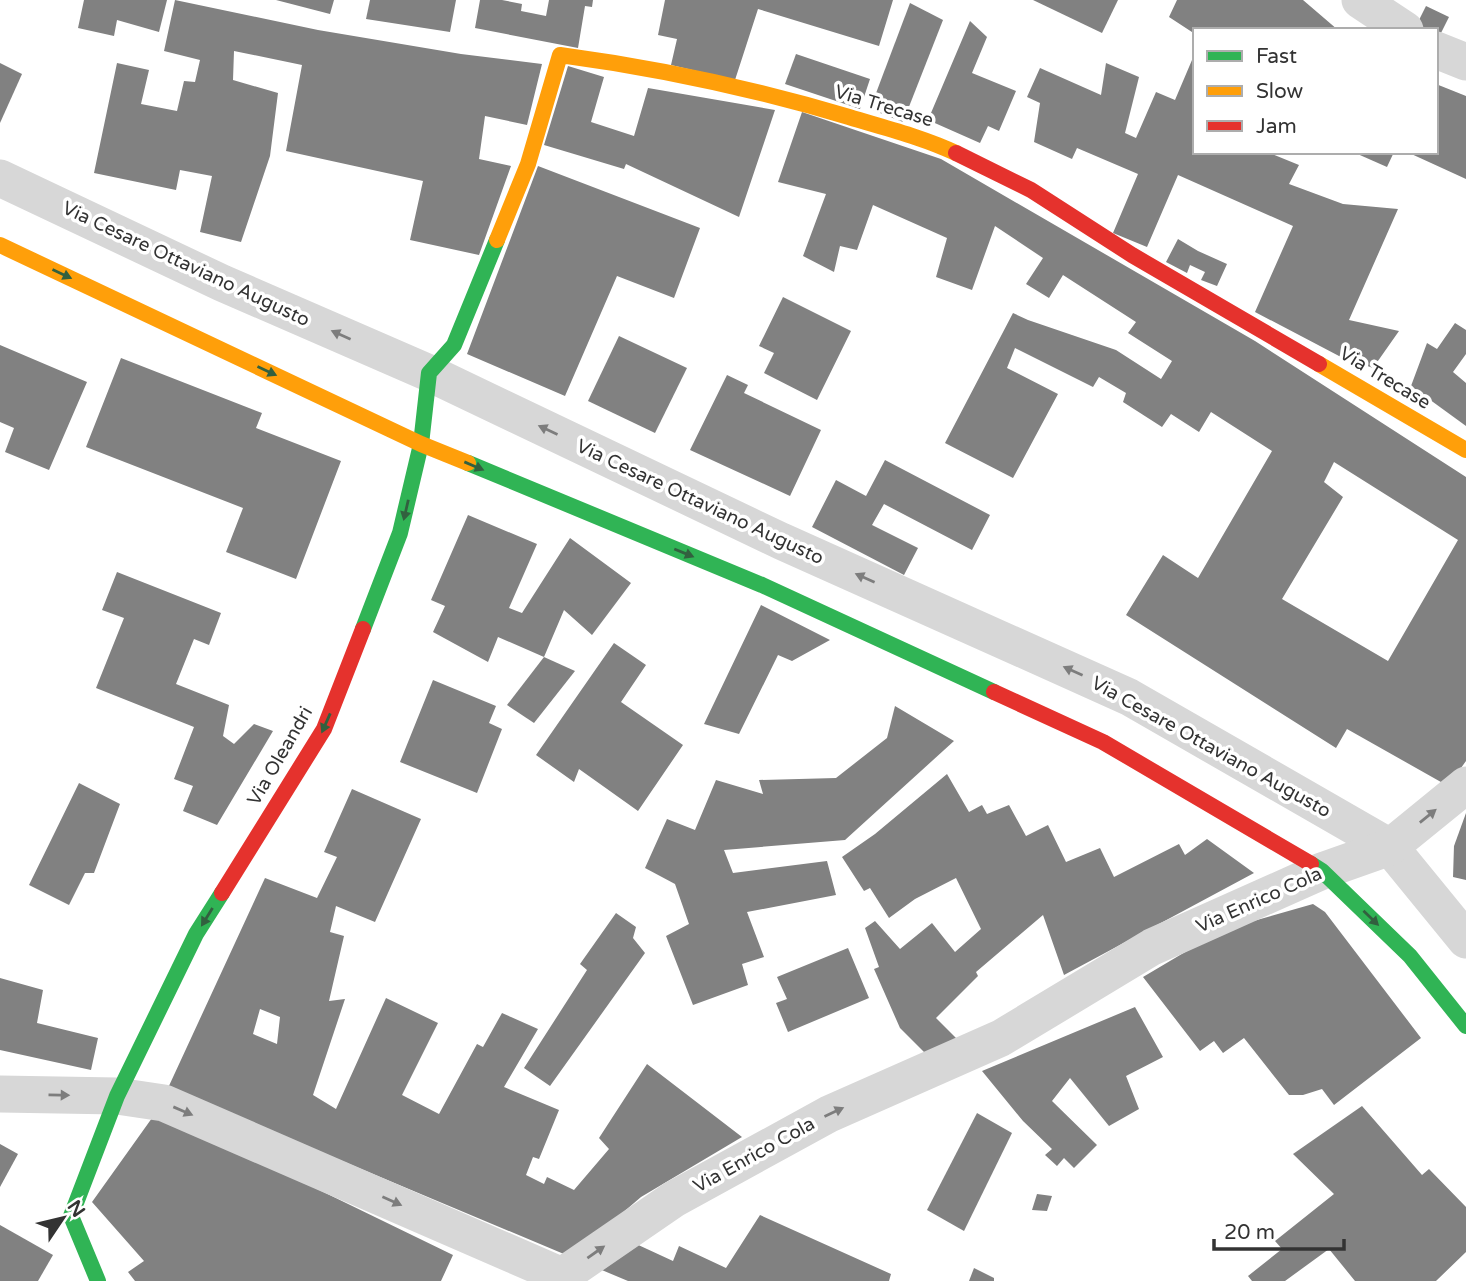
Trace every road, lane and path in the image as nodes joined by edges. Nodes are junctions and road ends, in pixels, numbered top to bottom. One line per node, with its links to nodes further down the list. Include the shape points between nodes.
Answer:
1 (1360, 0): 2 (street)
2 (1402, 28)
3 (1438, 51): 4 (street)
4 (1466, 62)
5 (0, 178): 7 (street, Via Cesare Ottaviano Augusto, one-way to 5, via 222,283)
6 (0, 245): 8 (street, one-way to 8)
7 (429, 373): 8 (street, Via Oleandri); 9 (street, Via Trecase, via 454,345 528,164 560,55 789,99 931,141 1031,190 1132,255); 11 (street, Via Cesare Ottaviano Augusto, one-way to 7, via 1129,697 781,541)
8 (421, 444): 12 (street, one-way to 12, via 762,585 1103,742); 16 (street, Via Oleandri, one-way to 16, via 400,533 324,729 196,934)
9 (1466, 450)
10 (1466, 785): 11 (street, Via Enrico Cola, one-way to 10)
11 (1390, 846): 12 (street, Via Enrico Cola); 13 (street)
12 (1322, 871): 14 (street, one-way to 14, via 1410,956); 17 (street, Via Enrico Cola, one-way to 12, via 674,1199 829,1114 1001,1038 1152,947)
13 (1466, 940)
14 (1466, 1026)
15 (0, 1094): 16 (street, Via Enrico Cola, one-way to 16)
16 (117, 1096): 17 (street, Via Enrico Cola, one-way to 17, via 164,1102); 18 (street, Via Oleandri, via 71,1216)
17 (569, 1278)
18 (98, 1281)

